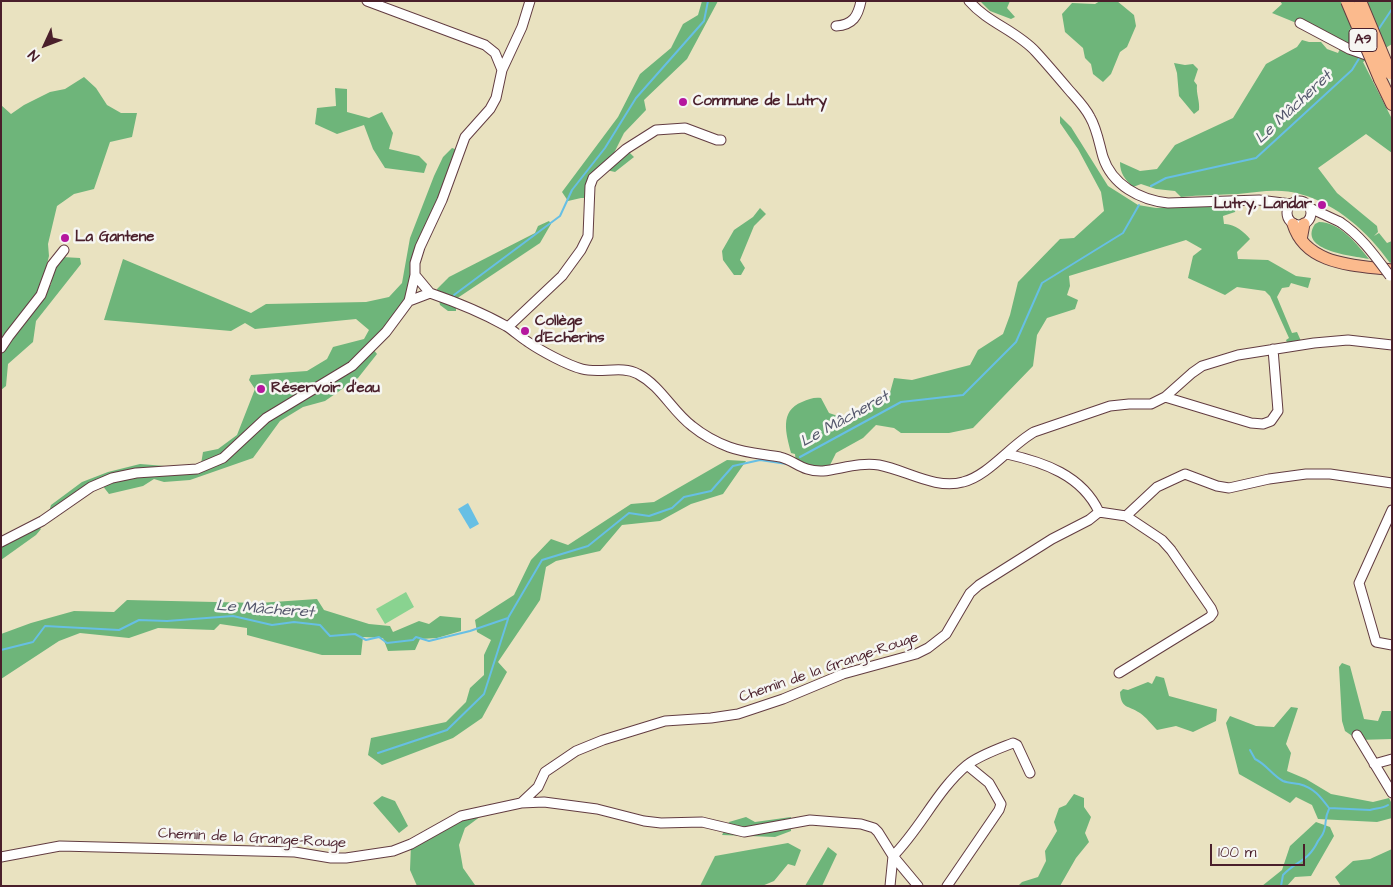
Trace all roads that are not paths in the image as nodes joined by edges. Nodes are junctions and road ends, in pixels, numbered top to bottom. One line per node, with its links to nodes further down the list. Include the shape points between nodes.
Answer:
1 (368, 1): 10 (street, via 485,45 495,53)
2 (530, 1): 10 (street)
3 (861, 1): 8 (street, via 853,20 845,26)
4 (970, 1): 14 (street, via 985,17 1035,50 1083,106 1096,129 1110,170 1131,192 1168,203)
5 (1347, 1): 12 (highway, A9, bridge)
6 (1360, 1): 11 (highway, A9, bridge)
7 (1300, 23): 9 (street)
8 (836, 26)
9 (1392, 68)
10 (502, 70): 18 (street, via 490,109 460,147 442,200 420,247)
11 (1392, 76)
12 (1392, 104)
13 (720, 140): 22 (street, via 685,128 656,130 640,139 593,178 588,236 581,250 562,276)
14 (1266, 201): 15 (street); 16 (street)
15 (1291, 204): 16 (street, via 1288,207); 16 (street, via 1302,202)
16 (1301, 218): 19 (street, bridge, via 1329,218 1340,222 1359,237); 19 (main road, via 1301,240 1323,258)
17 (64, 250): 24 (street, via 52,265 41,295)
18 (415, 275): 20 (street); 21 (street)
19 (1391, 275)
20 (430, 293): 21 (street); 22 (street)
21 (408, 301): 32 (street, via 386,332 352,366 266,418 223,458 197,469 112,478 90,487 42,521)
22 (508, 327): 27 (street, via 535,346 582,369 636,373 651,382 691,426 729,447 783,458 810,470 876,464 954,484 966,482)
23 (1392, 345): 25 (street, via 1348,340)
24 (1, 348)
25 (1273, 349): 26 (street, via 1202,366); 26 (street, via 1278,411 1271,421 1251,423)
26 (1165, 397): 27 (street, via 1151,404 1110,406 1043,428 1024,437)
27 (1007, 454): 30 (street, via 1046,464 1061,472 1080,486)
28 (1392, 483): 31 (street, via 1306,474 1229,488 1185,474 1157,487)
29 (1392, 510): 33 (street, via 1360,583 1376,642)
30 (1099, 512): 31 (street); 40 (street, Chemin de la Grange-Rouge, via 979,585 970,593 946,634 916,654 844,674 738,714 665,721 603,740 576,751 546,772)
31 (1126, 516): 34 (street, via 1153,533 1171,550 1213,613)
32 (1, 542)
33 (1392, 645)
34 (1119, 673)
35 (1357, 735): 37 (street)
36 (1392, 759): 37 (street)
37 (1374, 764): 41 (street)
38 (967, 765): 39 (street, via 1013,743); 45 (street); 48 (street, via 989,783 1001,804)
39 (1030, 772)
40 (538, 787): 42 (street); 43 (street, Chemin de la Grange-Rouge)
41 (1392, 793)
42 (544, 802): 43 (street, Chemin de la Grange-Rouge); 45 (street, Chemin de la Grange-Rouge, via 597,809 644,821 702,822 744,832 810,820 860,824 874,828)
43 (522, 803): 44 (street, Chemin de la Grange-Rouge, via 461,816 392,851 346,858 295,852 60,846)
44 (1, 856)
45 (893, 856): 46 (street); 47 (street)
46 (890, 886)
47 (918, 886)
48 (947, 886)

